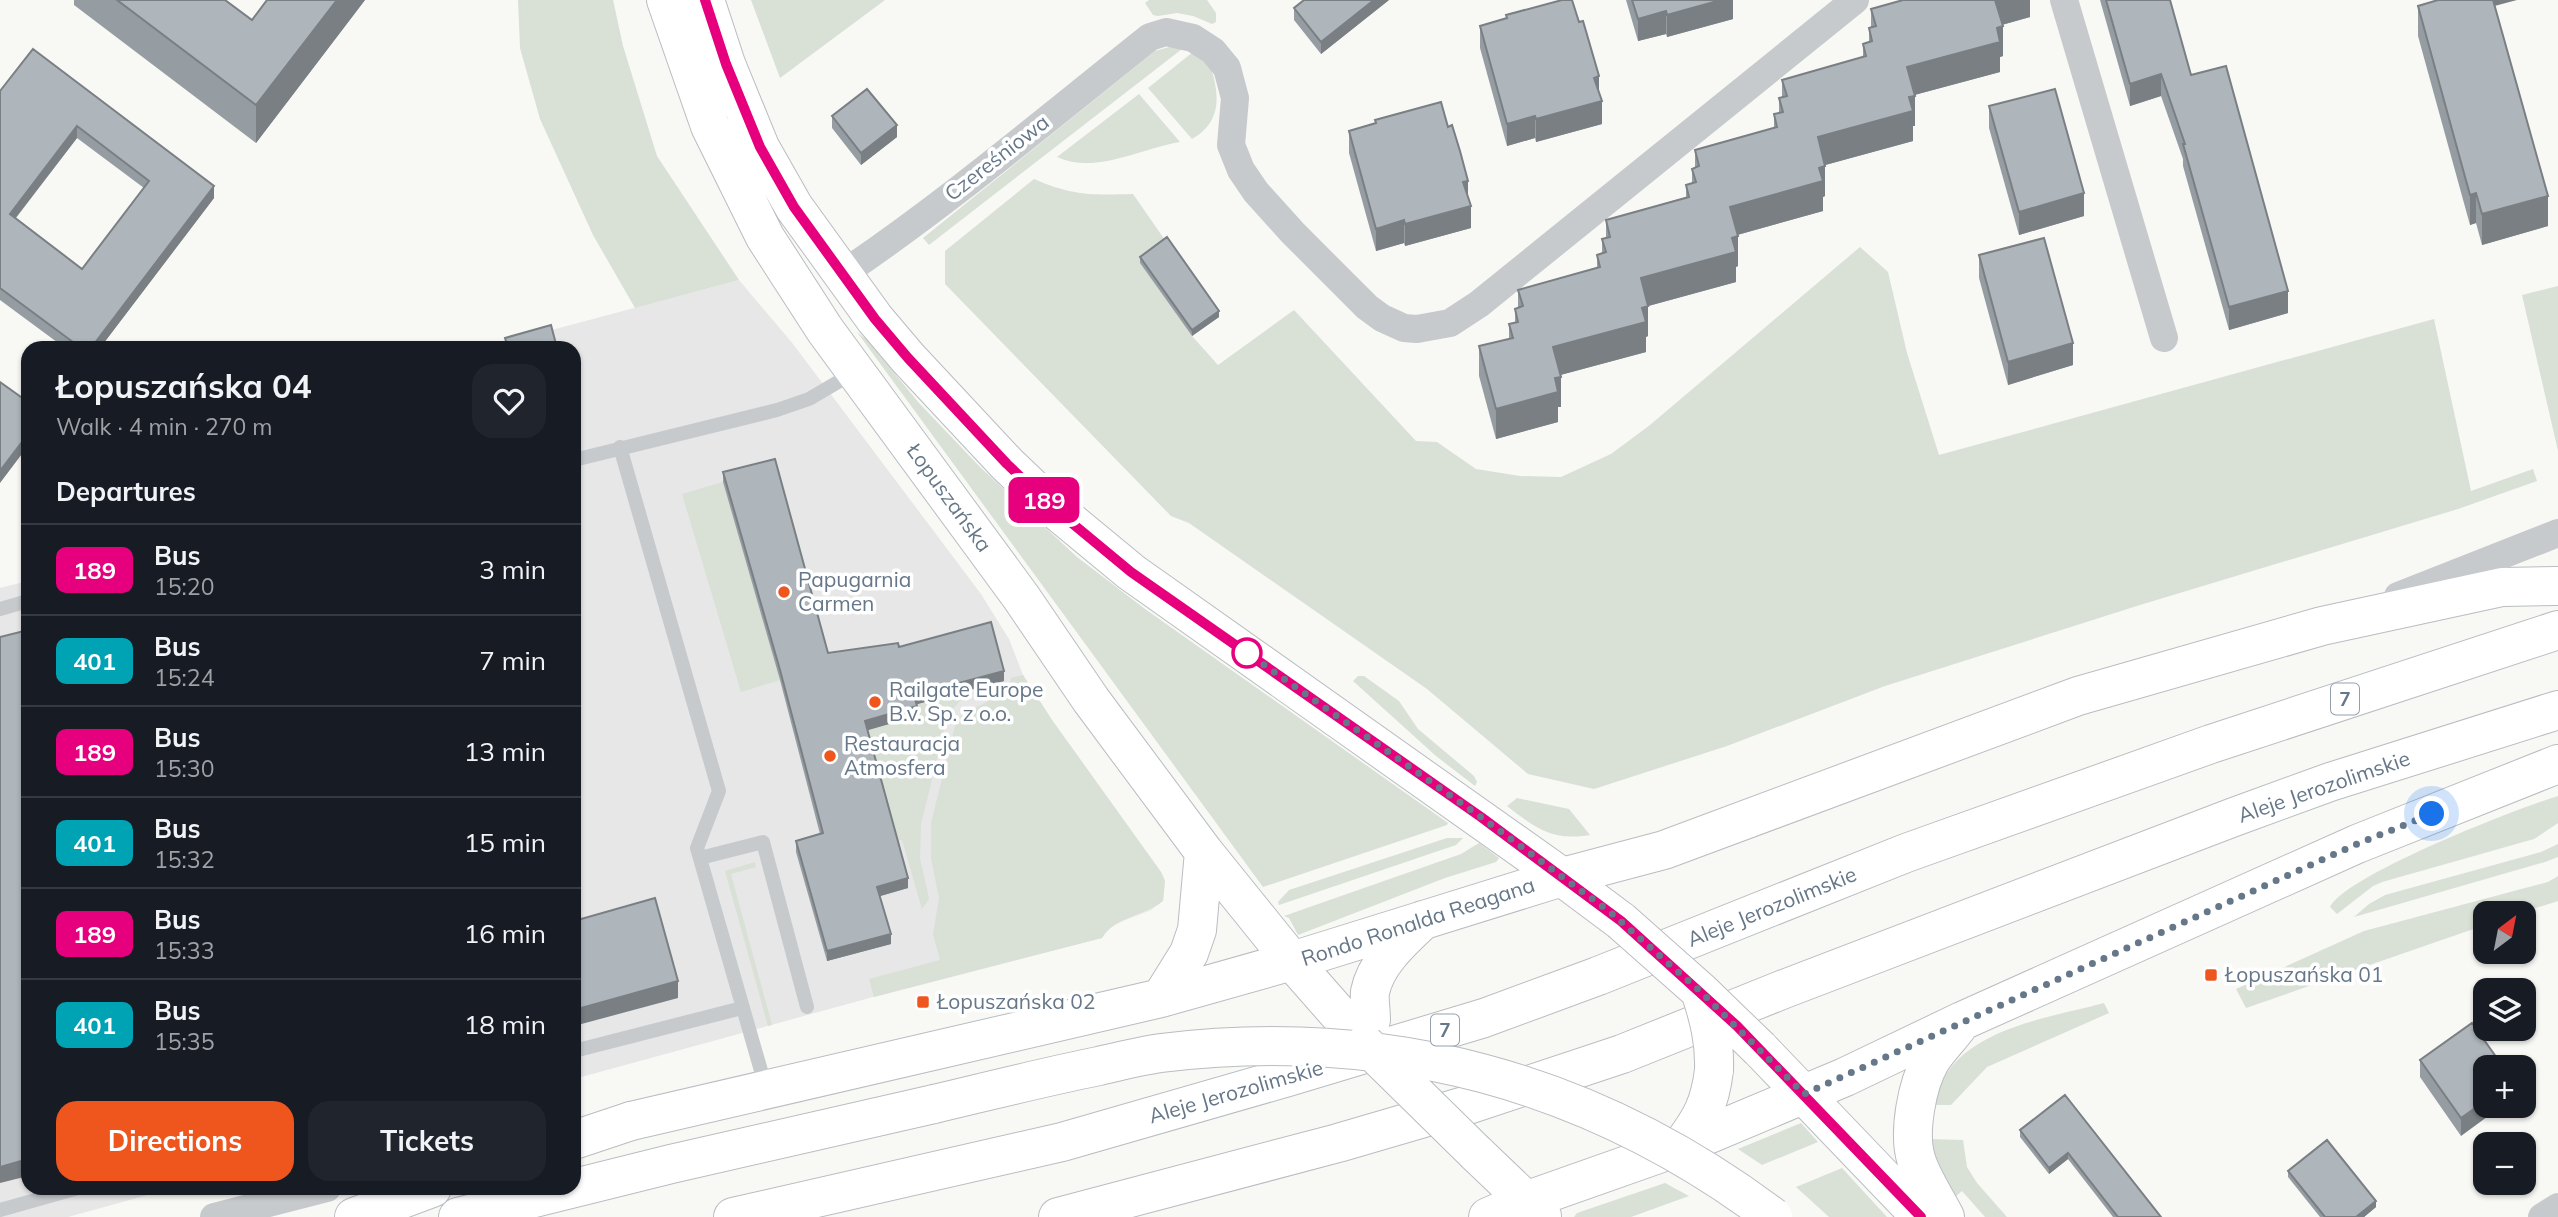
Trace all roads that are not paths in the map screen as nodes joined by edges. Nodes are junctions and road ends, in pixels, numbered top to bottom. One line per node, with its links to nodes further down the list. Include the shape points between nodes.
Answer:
1 (666, 0): 7 (main road, Łopuszańska, via 710,126 765,237)
2 (705, 0): 5 (main road, via 760,147)
3 (1855, 0): 5 (street, Czereśniowa, via 1450,323 1417,329 1393,323 1367,307 1293,233 1241,170 1231,145 1235,98 1227,68 1194,38 1166,32 1150,37 891,241)
4 (2064, 0): 6 (street)
5 (841, 275): 20 (main road, via 908,358 1050,505 1131,572)
6 (2164, 338)
7 (856, 372): 8 (lane, via 809,399 777,410); 18 (main road, Łopuszańska)
8 (620, 447): 9 (lane); 19 (lane, via 719,791 697,848)
9 (581, 458)
10 (2558, 533): 14 (street)
11 (2558, 586): 14 (main road, via 2502,587)
12 (21, 603): 13 (lane)
13 (0, 609)
14 (2322, 626): 20 (main road, via 2078,696 1664,850)
15 (2558, 630): 47 (main road, Aleje Jerozolimskie / 7, via 2211,744 1906,853 1485,1018 1062,1142)
16 (2558, 710): 48 (main road, Aleje Jerozolimskie, via 2234,817 1609,1058 1338,1143)
17 (2558, 764): 27 (main road, via 2357,844)
18 (1204, 852): 22 (main road, Łopuszańska); 24 (main road, via 1197,930 1189,953)
19 (700, 858): 25 (lane, via 764,842); 26 (lane)
20 (1562, 877): 21 (main road, Rondo Ronalda Reagana); 23 (main road, Rondo Ronalda Reagana, bridge, via 1621,921)
21 (1425, 918): 22 (main road, Rondo Ronalda Reagana); 28 (main road, via 1380,967)
22 (1292, 961): 24 (main road); 28 (main road, Rondo Ronalda Reagana)
23 (1700, 991): 31 (main road, Rondo Ronalda Reagana, bridge); 35 (main road, bridge, via 1711,1025 1714,1070 1701,1119)
24 (1161, 998): 30 (main road)
25 (807, 1007)
26 (742, 1008): 29 (lane); 30 (lane)
27 (1962, 1021): 31 (main road); 52 (main road, via 1931,1060 1914,1114 1916,1159)
28 (1361, 1023): 42 (main road, Rondo Ronalda Reagana, bridge, via 1384,1064)
29 (581, 1049)
30 (767, 1089): 32 (main road)
31 (1804, 1094): 35 (main road); 51 (main road)
32 (631, 1121): 33 (street); 34 (main road)
33 (581, 1132)
34 (581, 1138)
35 (1681, 1146): 42 (main road)
36 (581, 1186): 50 (main road, bridge, via 1159,1054 1234,1046 1304,1046 1395,1054 1533,1087 1589,1109 1705,1170)
37 (53, 1195): 43 (lane)
38 (300, 1195): 44 (street)
39 (413, 1195): 45 (main road)
40 (546, 1195): 46 (main road, bridge)
41 (2558, 1207): 53 (street)
42 (1534, 1209): 49 (main road)
43 (0, 1210)
44 (214, 1217)
45 (354, 1217)
46 (458, 1217)
47 (733, 1217)
48 (1058, 1217)
49 (1488, 1217)
50 (1773, 1217)
51 (1921, 1217)
52 (1945, 1217)
53 (2542, 1217)

